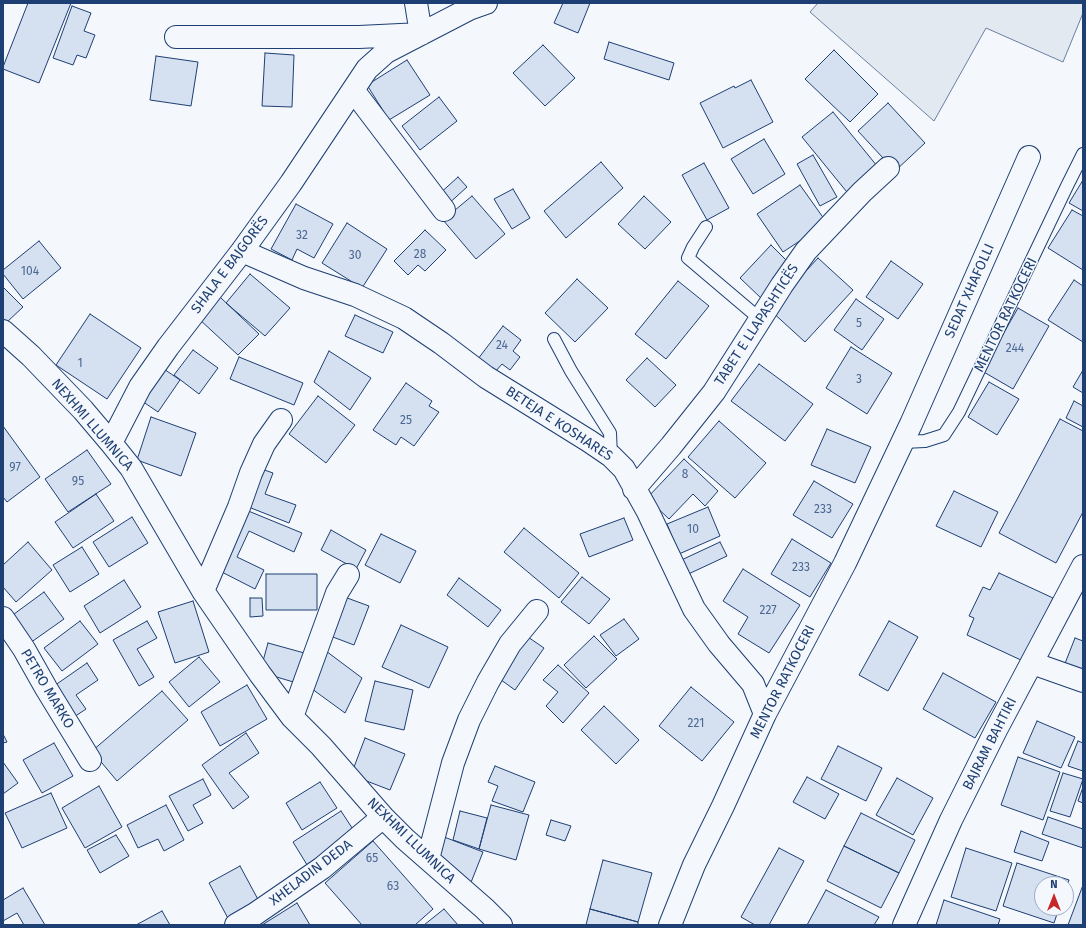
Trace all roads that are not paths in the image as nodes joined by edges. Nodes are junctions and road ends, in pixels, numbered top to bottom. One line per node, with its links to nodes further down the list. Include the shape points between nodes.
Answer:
1 (416, 3): 3 (street)
2 (486, 3): 3 (street, SHALA E BAJGORËS)
3 (421, 34): 4 (street, SHALA E BAJGORËS, via 359,37); 5 (street, SHALA E BAJGORËS, via 386,52 367,69)
4 (176, 37)
5 (353, 90): 9 (street); 11 (street, SHALA E BAJGORËS)
6 (1083, 154): 16 (lane, MENTOR RATKOCERI, via 959,412 944,434 925,441)
7 (1029, 157): 16 (street, SEDAT XHAFOLLI)
8 (888, 168): 12 (street, TABET E LLAPASHTICËS, via 806,251)
9 (444, 210)
10 (706, 227): 12 (lane, via 688,258)
11 (242, 251): 17 (street, SHALA E BAJGORËS, via 144,381); 18 (street, BETEJA E KOSHARES, via 304,278 356,295 404,318 486,377)
12 (760, 319): 19 (street, TABET E LLAPASHTICËS, via 714,392)
13 (3, 331): 17 (street, NEXHMI LLUMNICA, via 31,356)
14 (554, 339): 18 (lane, via 610,433)
15 (280, 420): 22 (street, via 264,444 250,473 239,507)
16 (907, 433): 27 (street, MENTOR RATKOCERI, via 845,563)
17 (111, 443): 22 (street, NEXHMI LLUMNICA, via 131,468)
18 (611, 456): 19 (street, BETEJA E KOSHARES, via 624,469)
19 (634, 489): 27 (street, BETEJA E KOSHARES, via 648,512 694,609 753,684)
20 (1083, 566): 25 (street, BAJRAM BAHTIRI)
21 (348, 575): 28 (street, via 337,593)
22 (203, 591): 28 (street, NEXHMI LLUMNICA)
23 (537, 611): 31 (street, via 510,644 469,720 453,763)
24 (3, 618): 29 (street, PETRO MARKO)
25 (1032, 663): 26 (street); 35 (street, BAJRAM BAHTIRI, via 951,820)
26 (1083, 681)
27 (765, 714): 34 (street, MENTOR RATKOCERI, via 694,865)
28 (292, 717): 30 (street, NEXHMI LLUMNICA)
29 (90, 760)
30 (383, 817): 31 (street, NEXHMI LLUMNICA); 32 (street, XHELADIN DEDA, via 322,868)
31 (428, 859): 33 (street, NEXHMI LLUMNICA)
32 (236, 925)
33 (501, 925)
34 (670, 925)
35 (904, 925)

